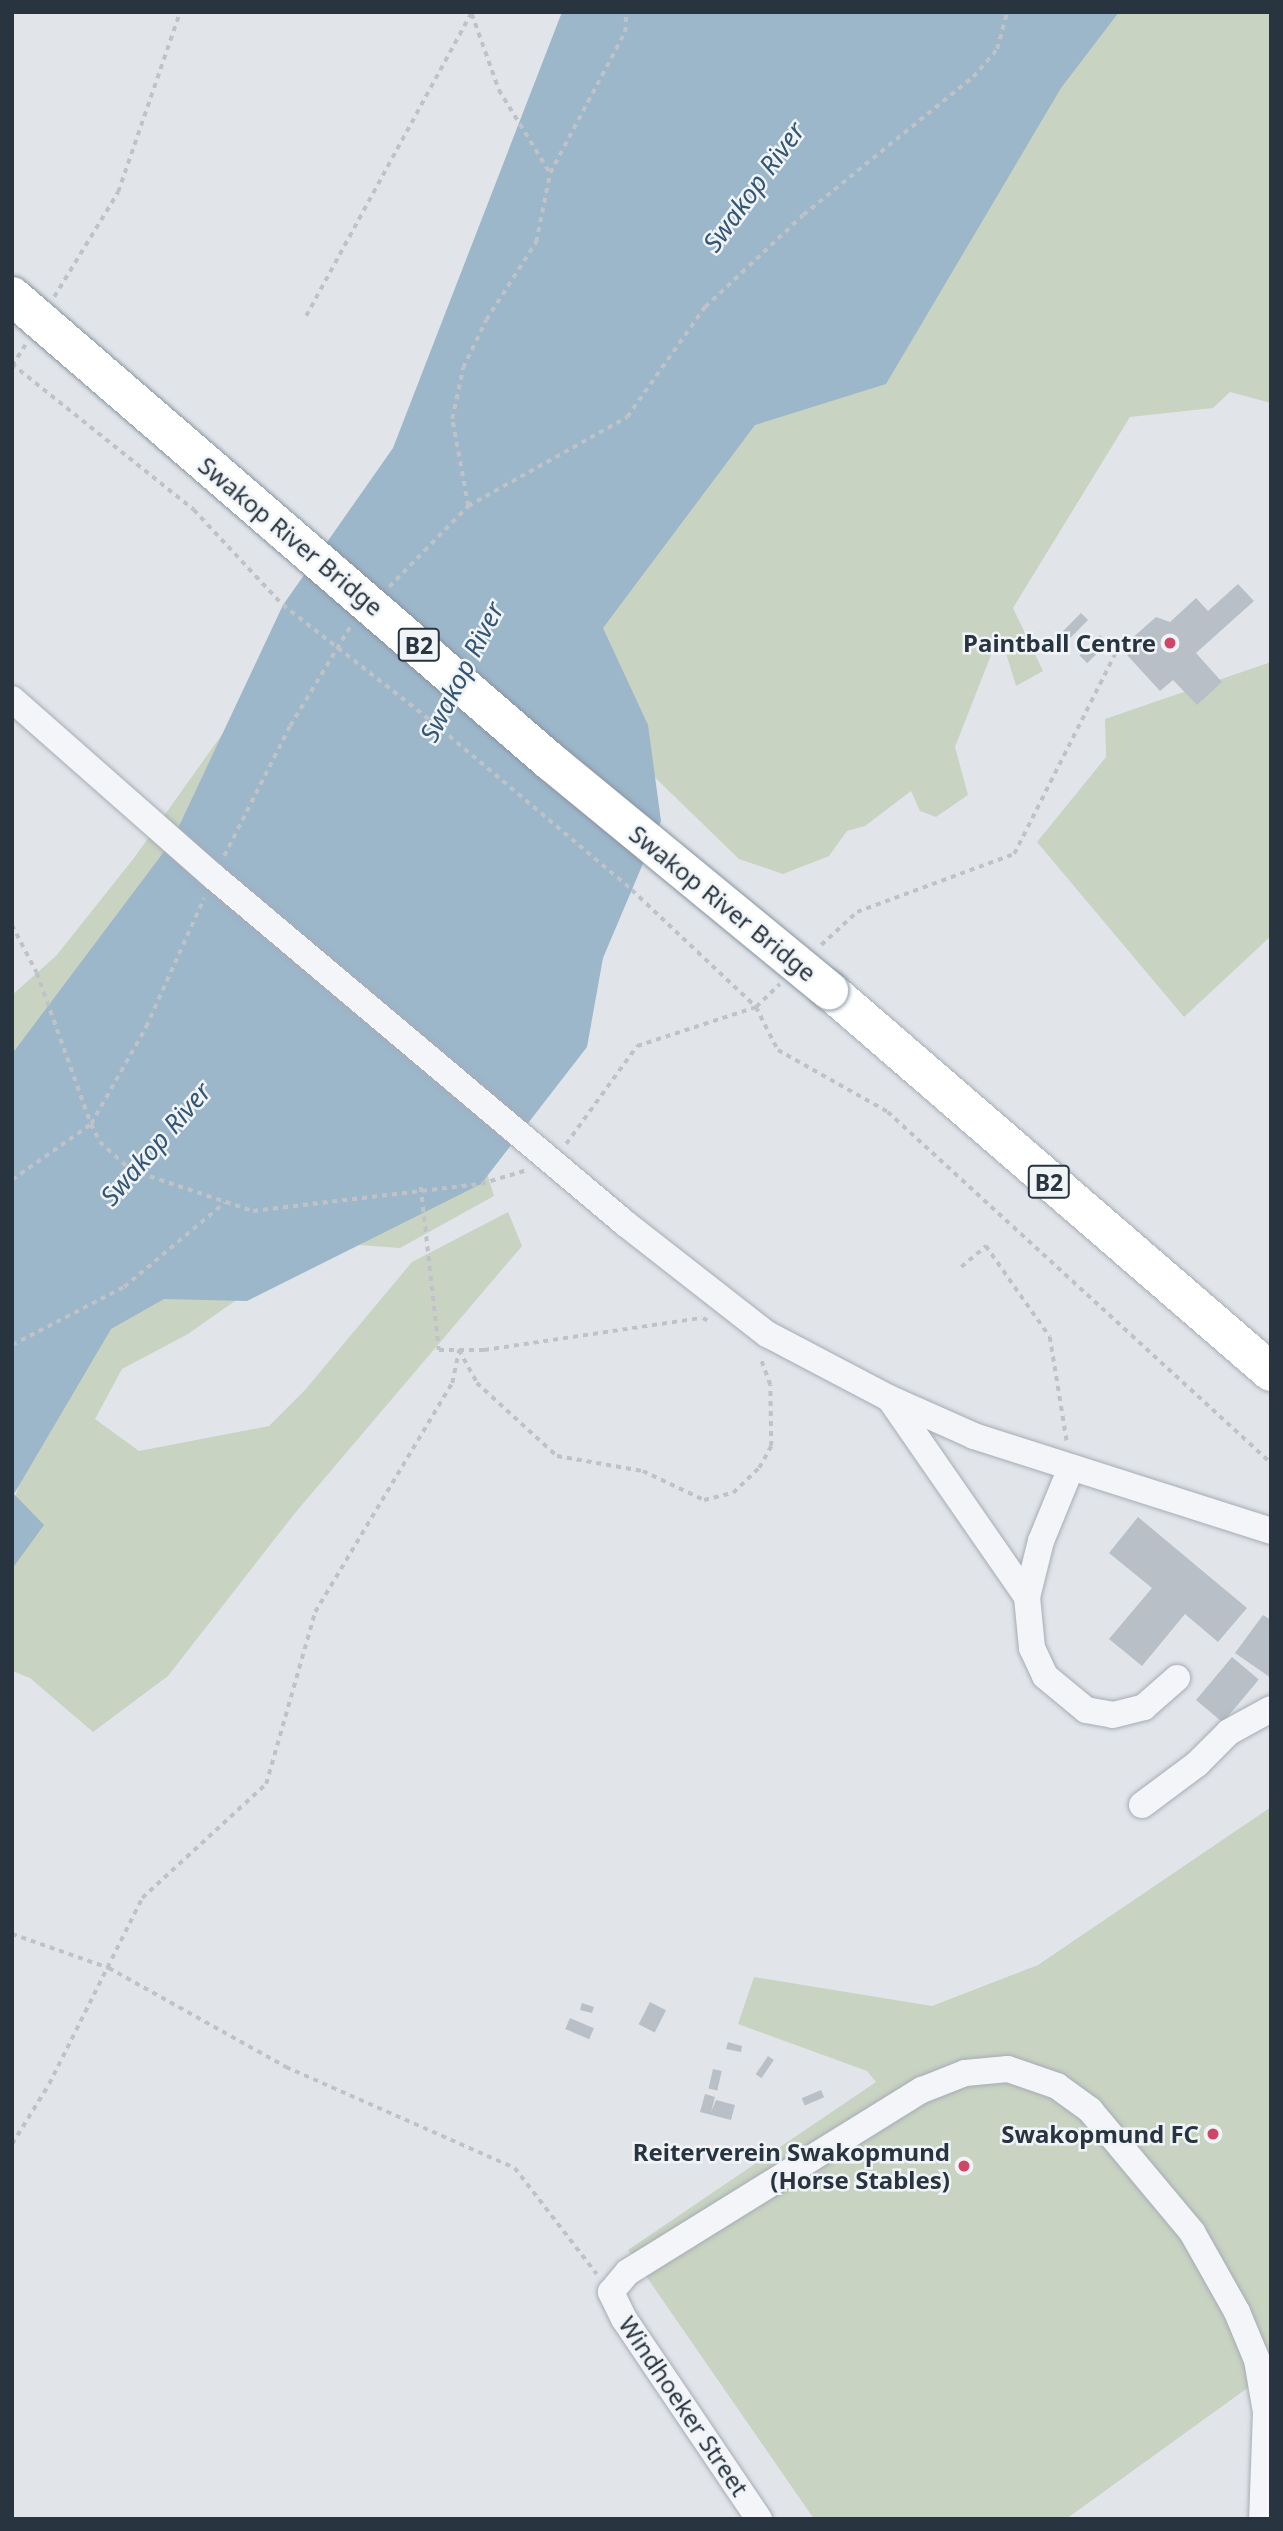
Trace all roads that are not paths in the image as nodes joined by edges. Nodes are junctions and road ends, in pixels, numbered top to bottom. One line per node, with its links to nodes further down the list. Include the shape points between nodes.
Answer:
1 (12, 296): 3 (highway, Swakop River Bridge / B2, bridge, via 551,762 829,990)
2 (12, 699): 4 (street, via 731,1320)
3 (1271, 1372)
4 (889, 1398): 5 (street, via 974,1436); 7 (street)
5 (1071, 1468): 6 (street); 7 (street, via 1041,1541)
6 (1271, 1531)
7 (1027, 1597): 8 (street, via 1032,1648 1045,1676 1086,1710 1113,1714 1144,1707)
8 (1177, 1678)
9 (1271, 1709): 10 (street, via 1229,1732 1197,1764)
10 (1142, 1805)
11 (759, 2519): 12 (street, Windhoeker Street, via 624,2319 611,2292 628,2272 922,2090 965,2073 1008,2069 1057,2086 1090,2110 1192,2232 1231,2300 1256,2360 1266,2412)
12 (1262, 2519)

